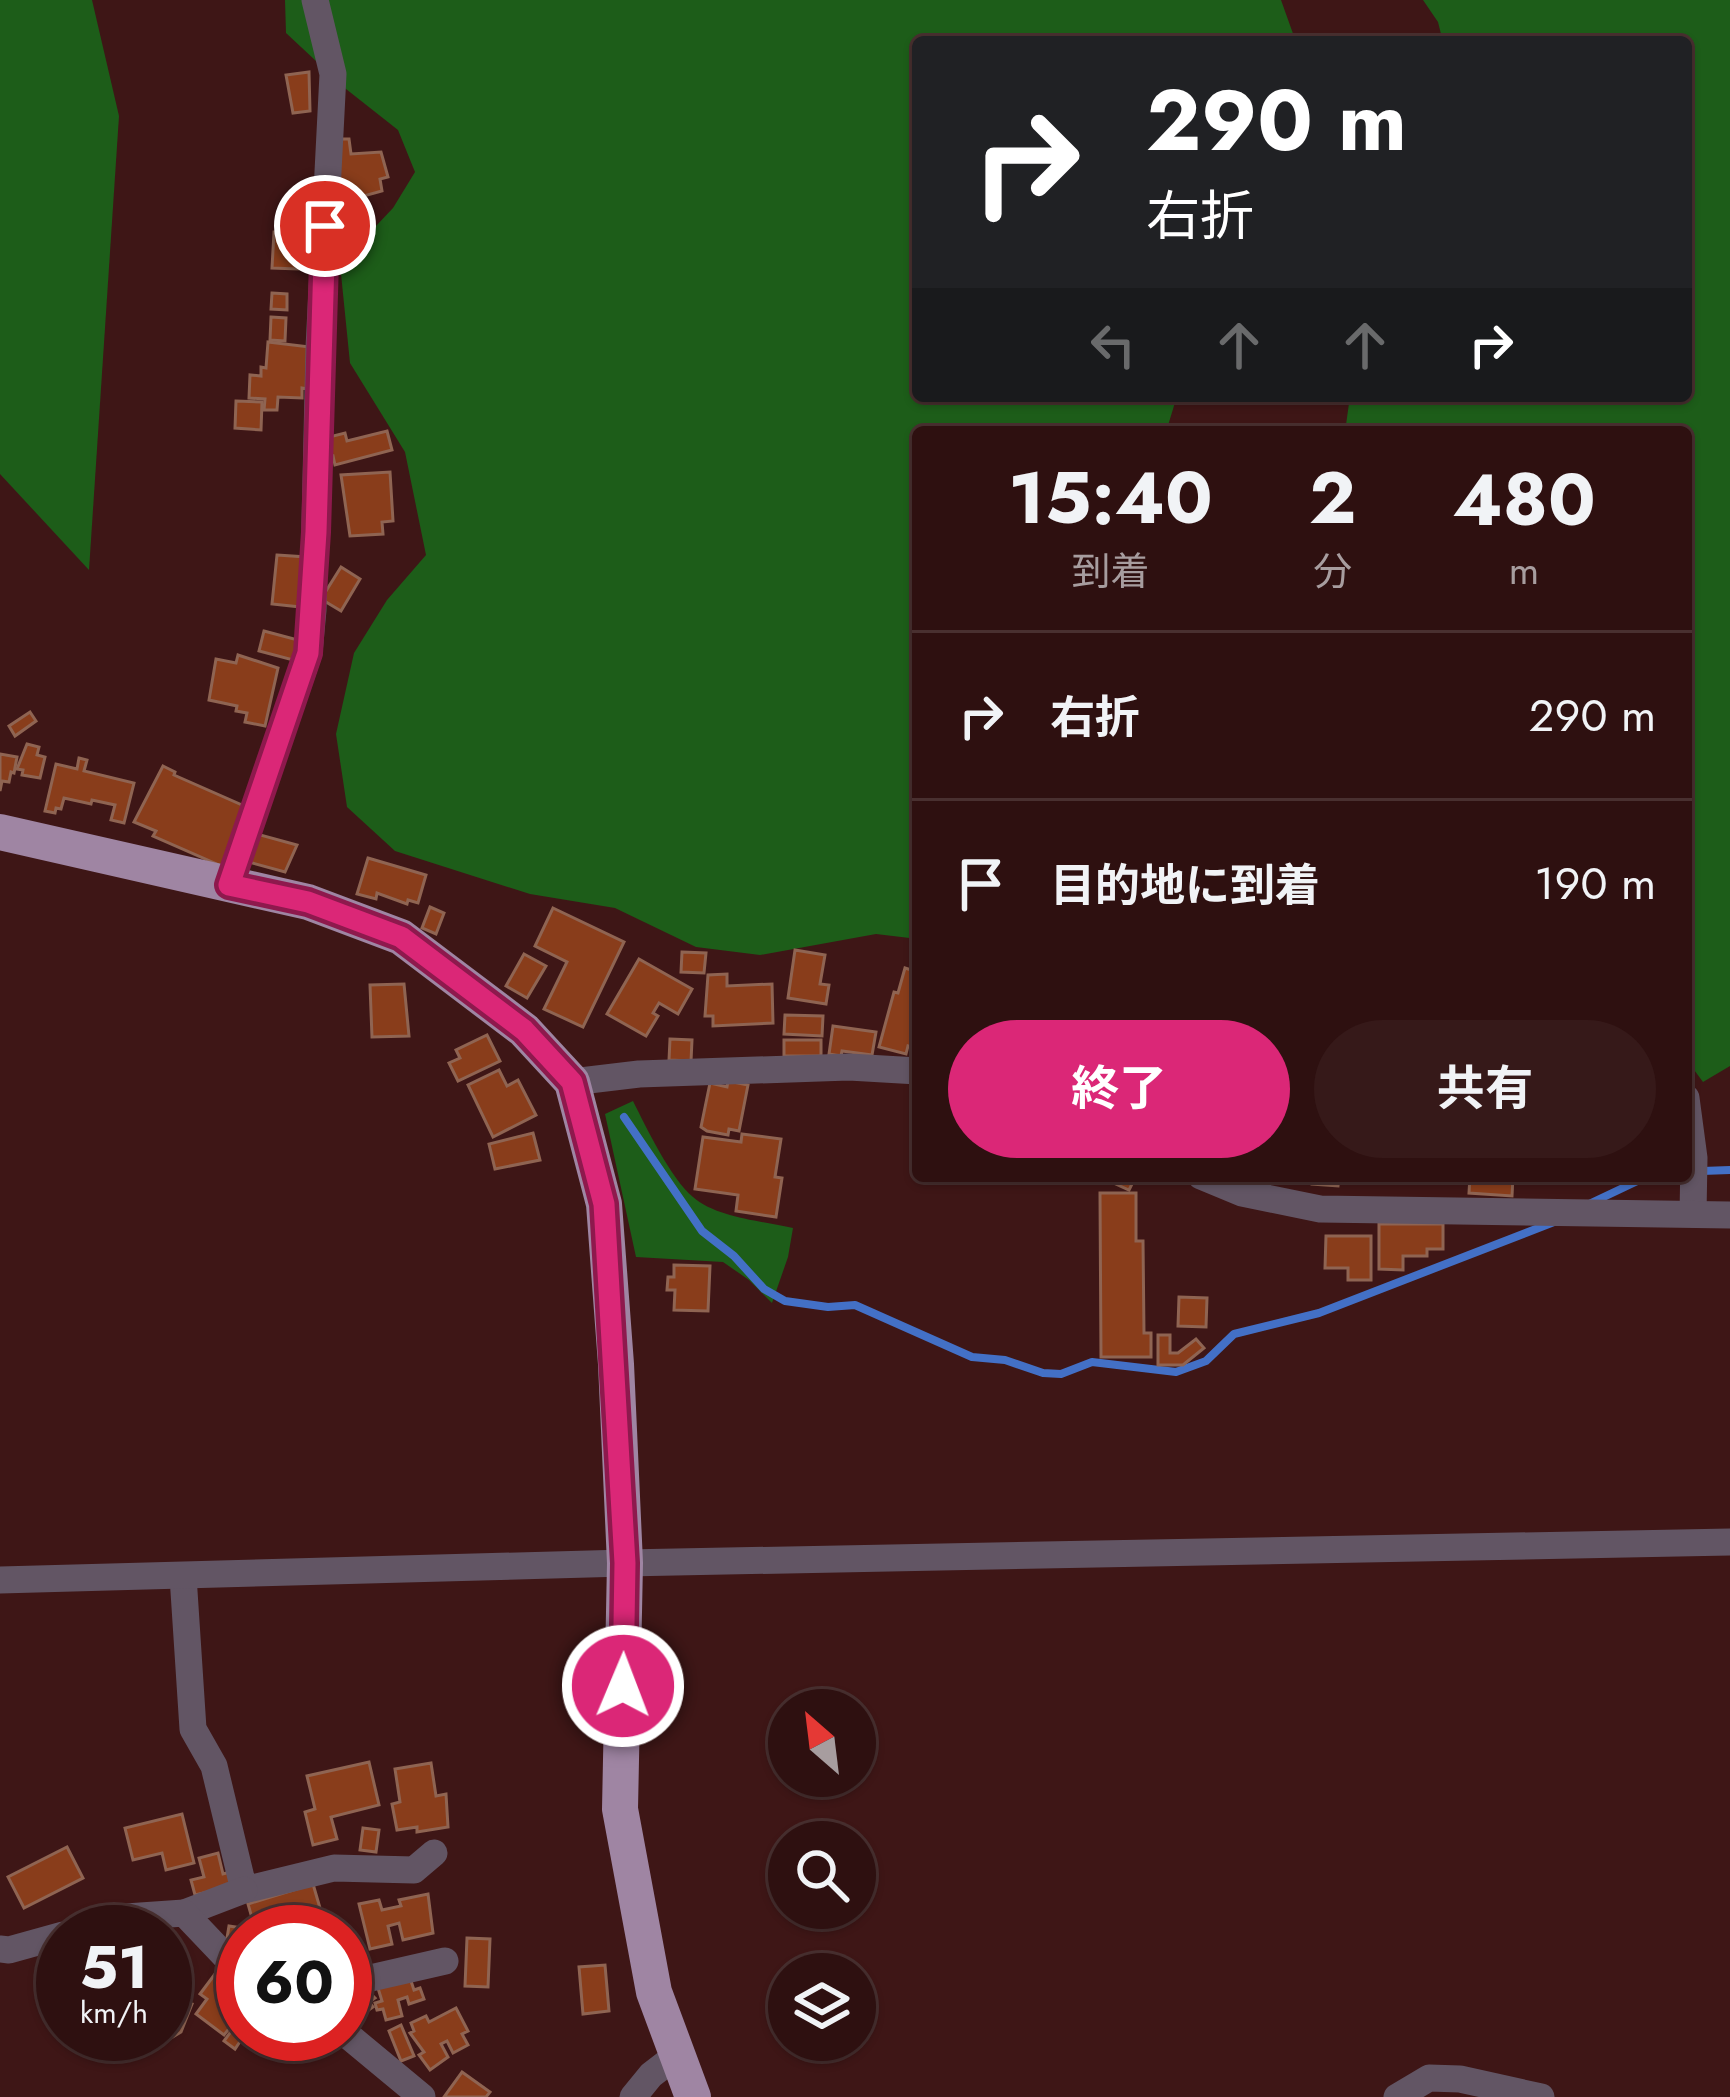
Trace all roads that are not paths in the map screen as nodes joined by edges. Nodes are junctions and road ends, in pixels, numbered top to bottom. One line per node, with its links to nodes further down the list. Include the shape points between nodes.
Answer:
1 (315, 0): 3 (street, via 333,74 313,610 308,653)
2 (0, 832): 3 (main road)
3 (229, 885): 5 (main road, via 308,902 401,937 524,1030)
4 (912, 1071): 5 (street)
5 (572, 1082): 11 (main road, via 604,1204)
6 (1692, 1164): 8 (street)
7 (1215, 1182): 8 (street, via 1320,1209 1597,1214)
8 (1694, 1186): 9 (street)
9 (1730, 1215)
10 (1730, 1542): 11 (street)
11 (625, 1563): 12 (street); 24 (main road, via 620,1809 646,1957)
12 (183, 1576): 13 (street); 15 (street, via 193,1729 214,1766)
13 (0, 1580)
14 (434, 1853): 15 (street, via 414,1870 334,1868)
15 (244, 1891): 16 (street)
16 (192, 1910)
17 (192, 1921): 19 (street)
18 (36, 1942): 20 (street)
19 (216, 1947)
20 (0, 1949)
21 (445, 1961): 22 (street)
22 (372, 1978)
23 (372, 2055): 25 (street)
24 (676, 2055): 26 (street); 27 (main road)
25 (422, 2097)
26 (633, 2097)
27 (693, 2097)
28 (1396, 2097): 29 (street, via 1429,2078)
29 (1540, 2097)

